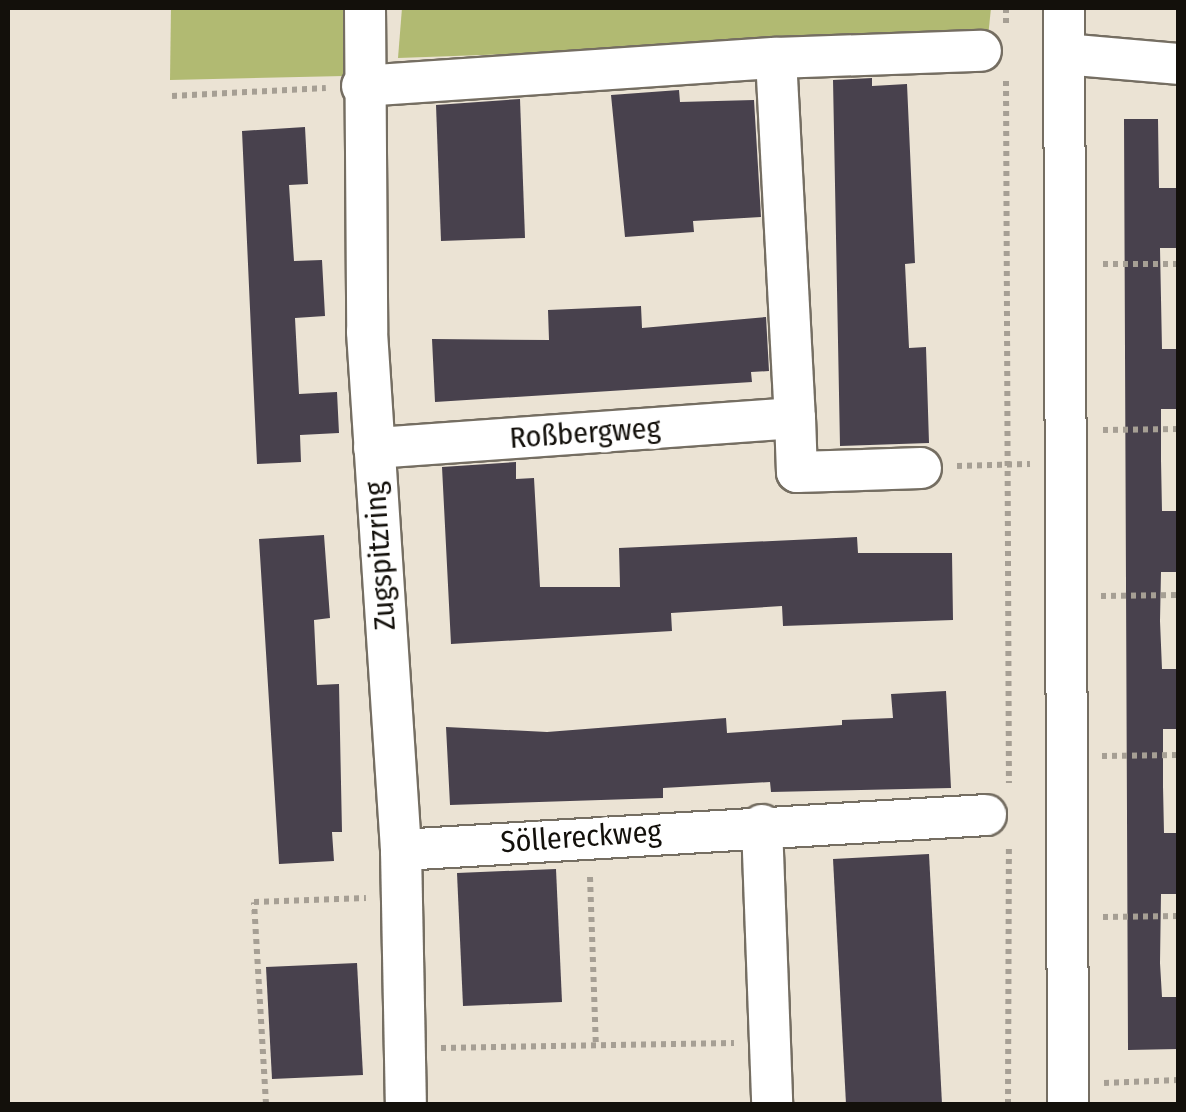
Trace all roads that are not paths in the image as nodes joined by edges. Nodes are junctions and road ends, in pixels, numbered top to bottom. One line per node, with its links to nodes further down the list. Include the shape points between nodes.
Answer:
1 (364, 8): 7 (street, Zugspitzring)
2 (1064, 8): 4 (street)
3 (998, 52): 5 (street)
4 (1064, 54): 6 (street); 14 (street)
5 (776, 58): 7 (street); 8 (street)
6 (1178, 64)
7 (362, 86): 9 (street, Zugspitzring)
8 (795, 418): 9 (street, Roßbergweg); 10 (street, via 797,472)
9 (374, 448): 13 (street, Zugspitzring)
10 (921, 468)
11 (1001, 815): 12 (street, Söllereckweg)
12 (762, 824): 13 (street, Söllereckweg); 16 (street)
13 (401, 850): 15 (street, Zugspitzring)
14 (1068, 1094)
15 (406, 1104)
16 (772, 1104)

